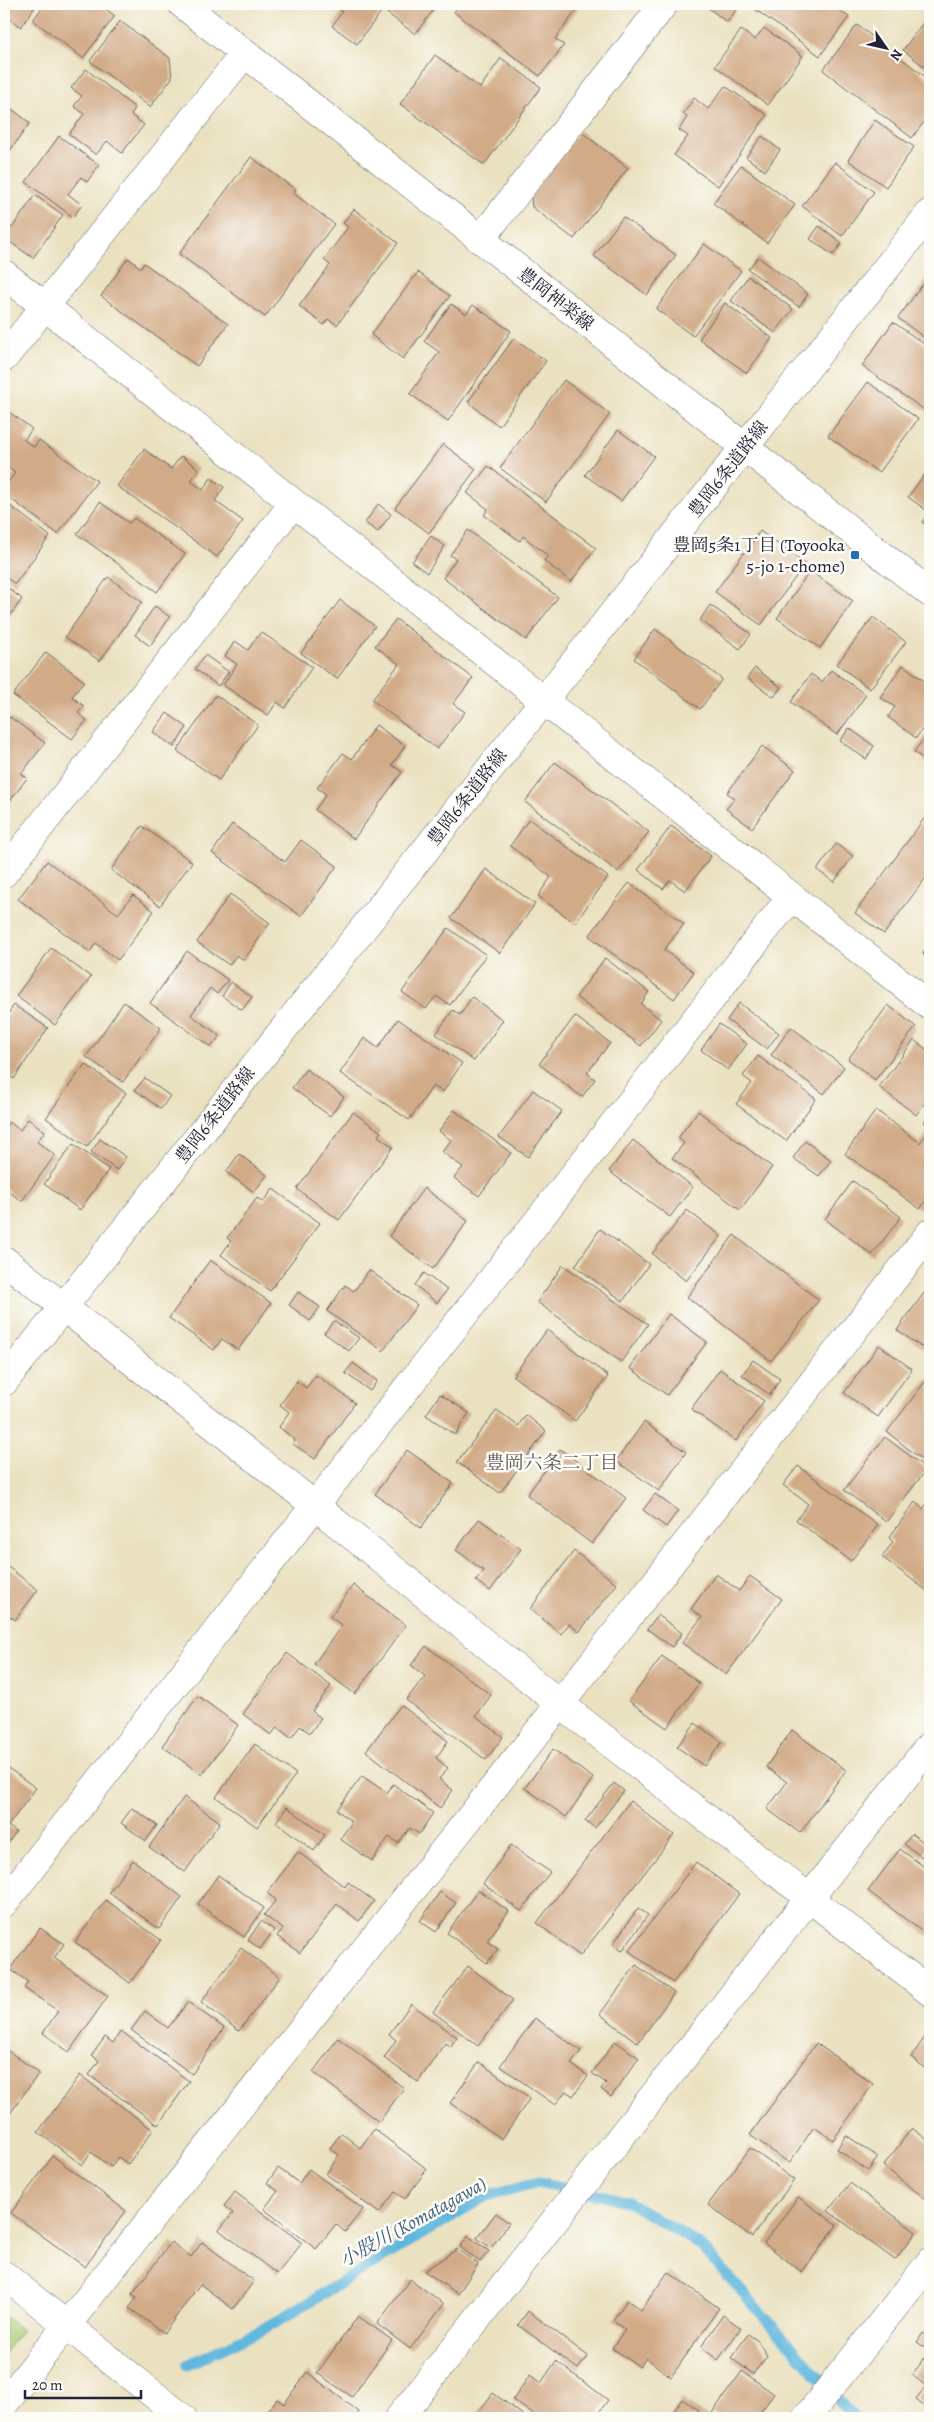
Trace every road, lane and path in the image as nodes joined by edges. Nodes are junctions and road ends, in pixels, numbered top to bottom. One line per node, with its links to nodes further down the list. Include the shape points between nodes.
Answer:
1 (182, 4): 3 (street, 豊岡神楽線)
2 (664, 4): 5 (street)
3 (244, 54): 5 (street, 豊岡神楽線); 7 (street)
4 (930, 213): 9 (street, 豊岡6条道路線)
5 (480, 240): 9 (street, 豊岡神楽線)
6 (4, 274): 7 (street)
7 (45, 306): 8 (street); 10 (street)
8 (4, 358)
9 (746, 446): 11 (street, 豊岡神楽線); 12 (street, 豊岡6条道路線)
10 (293, 504): 12 (street); 13 (street)
11 (930, 593)
12 (544, 700): 14 (street); 18 (street, 豊岡6条道路線)
13 (4, 873)
14 (791, 897): 15 (street); 20 (street)
15 (930, 1006)
16 (930, 1233): 21 (street)
17 (4, 1260): 18 (street)
18 (63, 1306): 19 (street, 豊岡6条道路線); 20 (street)
19 (4, 1382)
20 (314, 1504): 21 (street); 24 (street)
21 (560, 1704): 23 (street); 28 (street)
22 (930, 1745): 23 (street)
23 (809, 1896): 25 (street); 32 (street)
24 (4, 1903)
25 (930, 1992)
26 (930, 2262): 30 (street)
27 (4, 2275): 28 (street)
28 (67, 2324): 29 (street); 31 (street)
29 (4, 2404)
30 (810, 2414)
31 (183, 2418)
32 (399, 2418)

